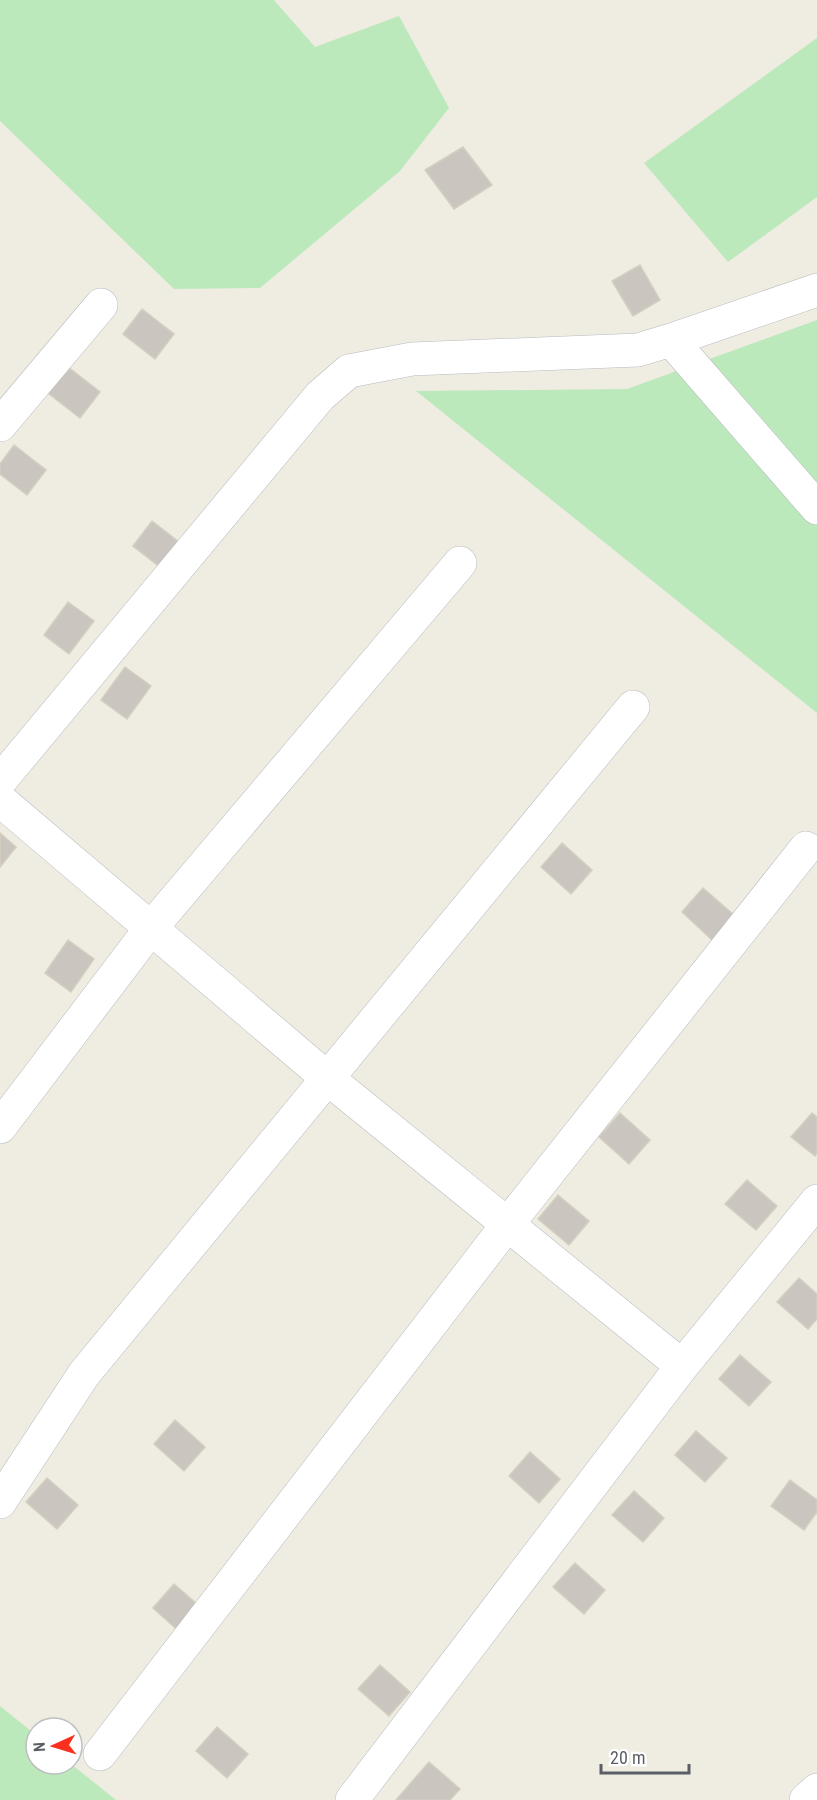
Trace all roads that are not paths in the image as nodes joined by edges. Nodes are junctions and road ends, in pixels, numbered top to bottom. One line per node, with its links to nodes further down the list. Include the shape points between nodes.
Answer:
1 (817, 290): 3 (street)
2 (101, 305): 4 (street)
3 (671, 340): 5 (street); 8 (street, via 638,350 412,359 349,371 320,396)
4 (0, 425)
5 (817, 508)
6 (460, 562): 11 (street)
7 (633, 707): 12 (street)
8 (0, 781)
9 (0, 800): 11 (street)
10 (806, 848): 15 (street)
11 (151, 928): 12 (street); 13 (street)
12 (327, 1077): 15 (street); 17 (street, via 84,1374)
13 (0, 1127)
14 (817, 1201): 16 (street)
15 (507, 1224): 16 (street); 18 (street)
16 (682, 1366): 20 (street)
17 (0, 1502)
18 (100, 1754)
19 (817, 1790): 21 (street)
20 (352, 1800)
21 (806, 1800)

